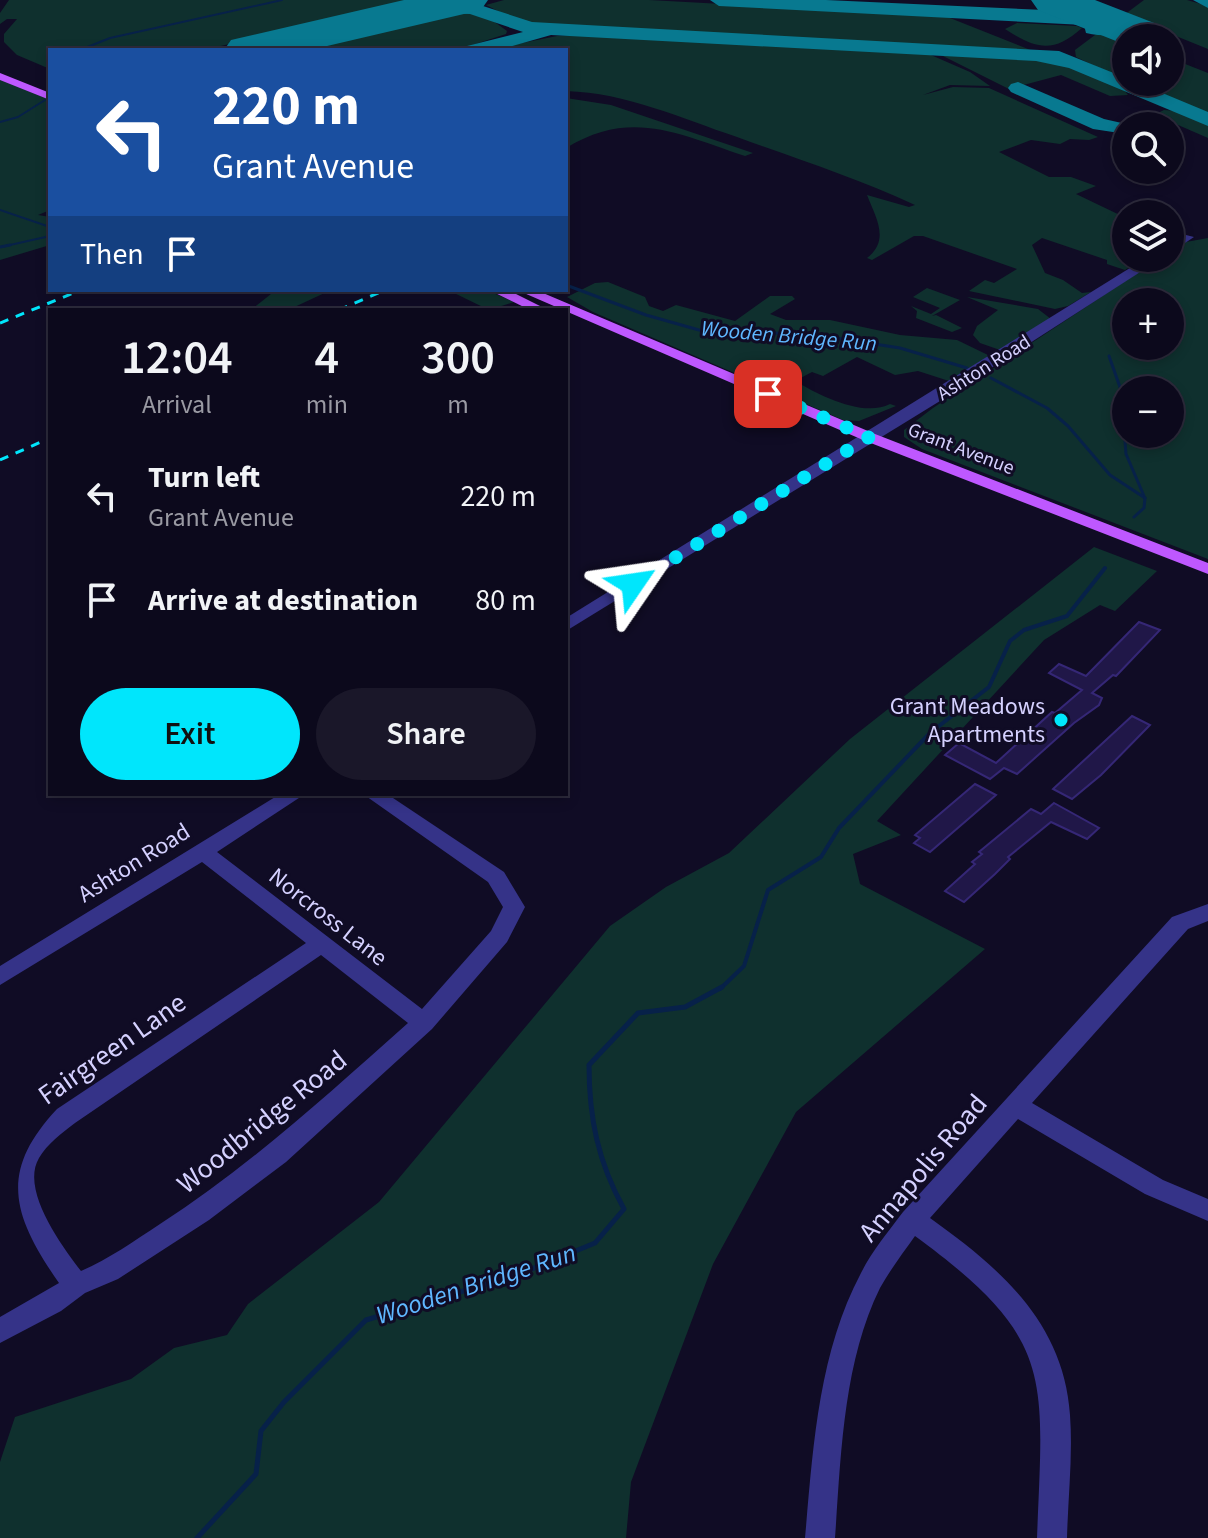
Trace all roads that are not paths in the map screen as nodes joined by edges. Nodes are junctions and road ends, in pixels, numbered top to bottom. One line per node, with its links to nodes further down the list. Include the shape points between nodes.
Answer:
1 (0, 67): 3 (main road)
2 (0, 76): 4 (main road)
3 (48, 86)
4 (48, 96)
5 (1187, 237): 6 (street)
6 (1184, 239)
7 (1134, 272): 15 (street, Ashton Road)
8 (501, 292): 10 (main road)
9 (528, 292): 11 (main road, Grant Avenue)
10 (537, 308)
11 (561, 308)
12 (568, 312): 14 (main road, Grant Avenue)
13 (568, 321): 14 (main road, Grant Avenue)
14 (614, 334): 15 (main road, Grant Avenue)
15 (864, 440): 16 (main road, Grant Avenue); 19 (street, Ashton Road)
16 (1082, 527): 17 (main road, Grant Avenue); 18 (main road, Grant Avenue)
17 (1208, 569)
18 (1208, 582)
19 (568, 625)
20 (292, 796): 22 (street, Ashton Road)
21 (376, 796): 26 (street, Woodbridge Road, via 496,877 514,907 499,936)
22 (202, 851): 24 (street, Norcross Lane); 25 (street, Ashton Road)
23 (1208, 912): 27 (street, Annapolis Road, via 1180,923)
24 (319, 945): 26 (street, Norcross Lane); 30 (street, Fairgreen Lane, via 66,1116 32,1147 20,1179 25,1197)
25 (0, 977)
26 (424, 1023): 30 (street, Woodbridge Road, via 277,1155 109,1271)
27 (1015, 1105): 28 (street, via 1154,1187); 29 (street, Annapolis Road)
28 (1208, 1210)
29 (912, 1220): 32 (street, Annapolis Road, via 865,1290 847,1344 830,1429); 33 (street, via 1000,1287 1032,1327 1053,1381)
30 (76, 1285): 31 (street, Woodbridge Road)
31 (0, 1331)
32 (820, 1538)
33 (1052, 1538)

